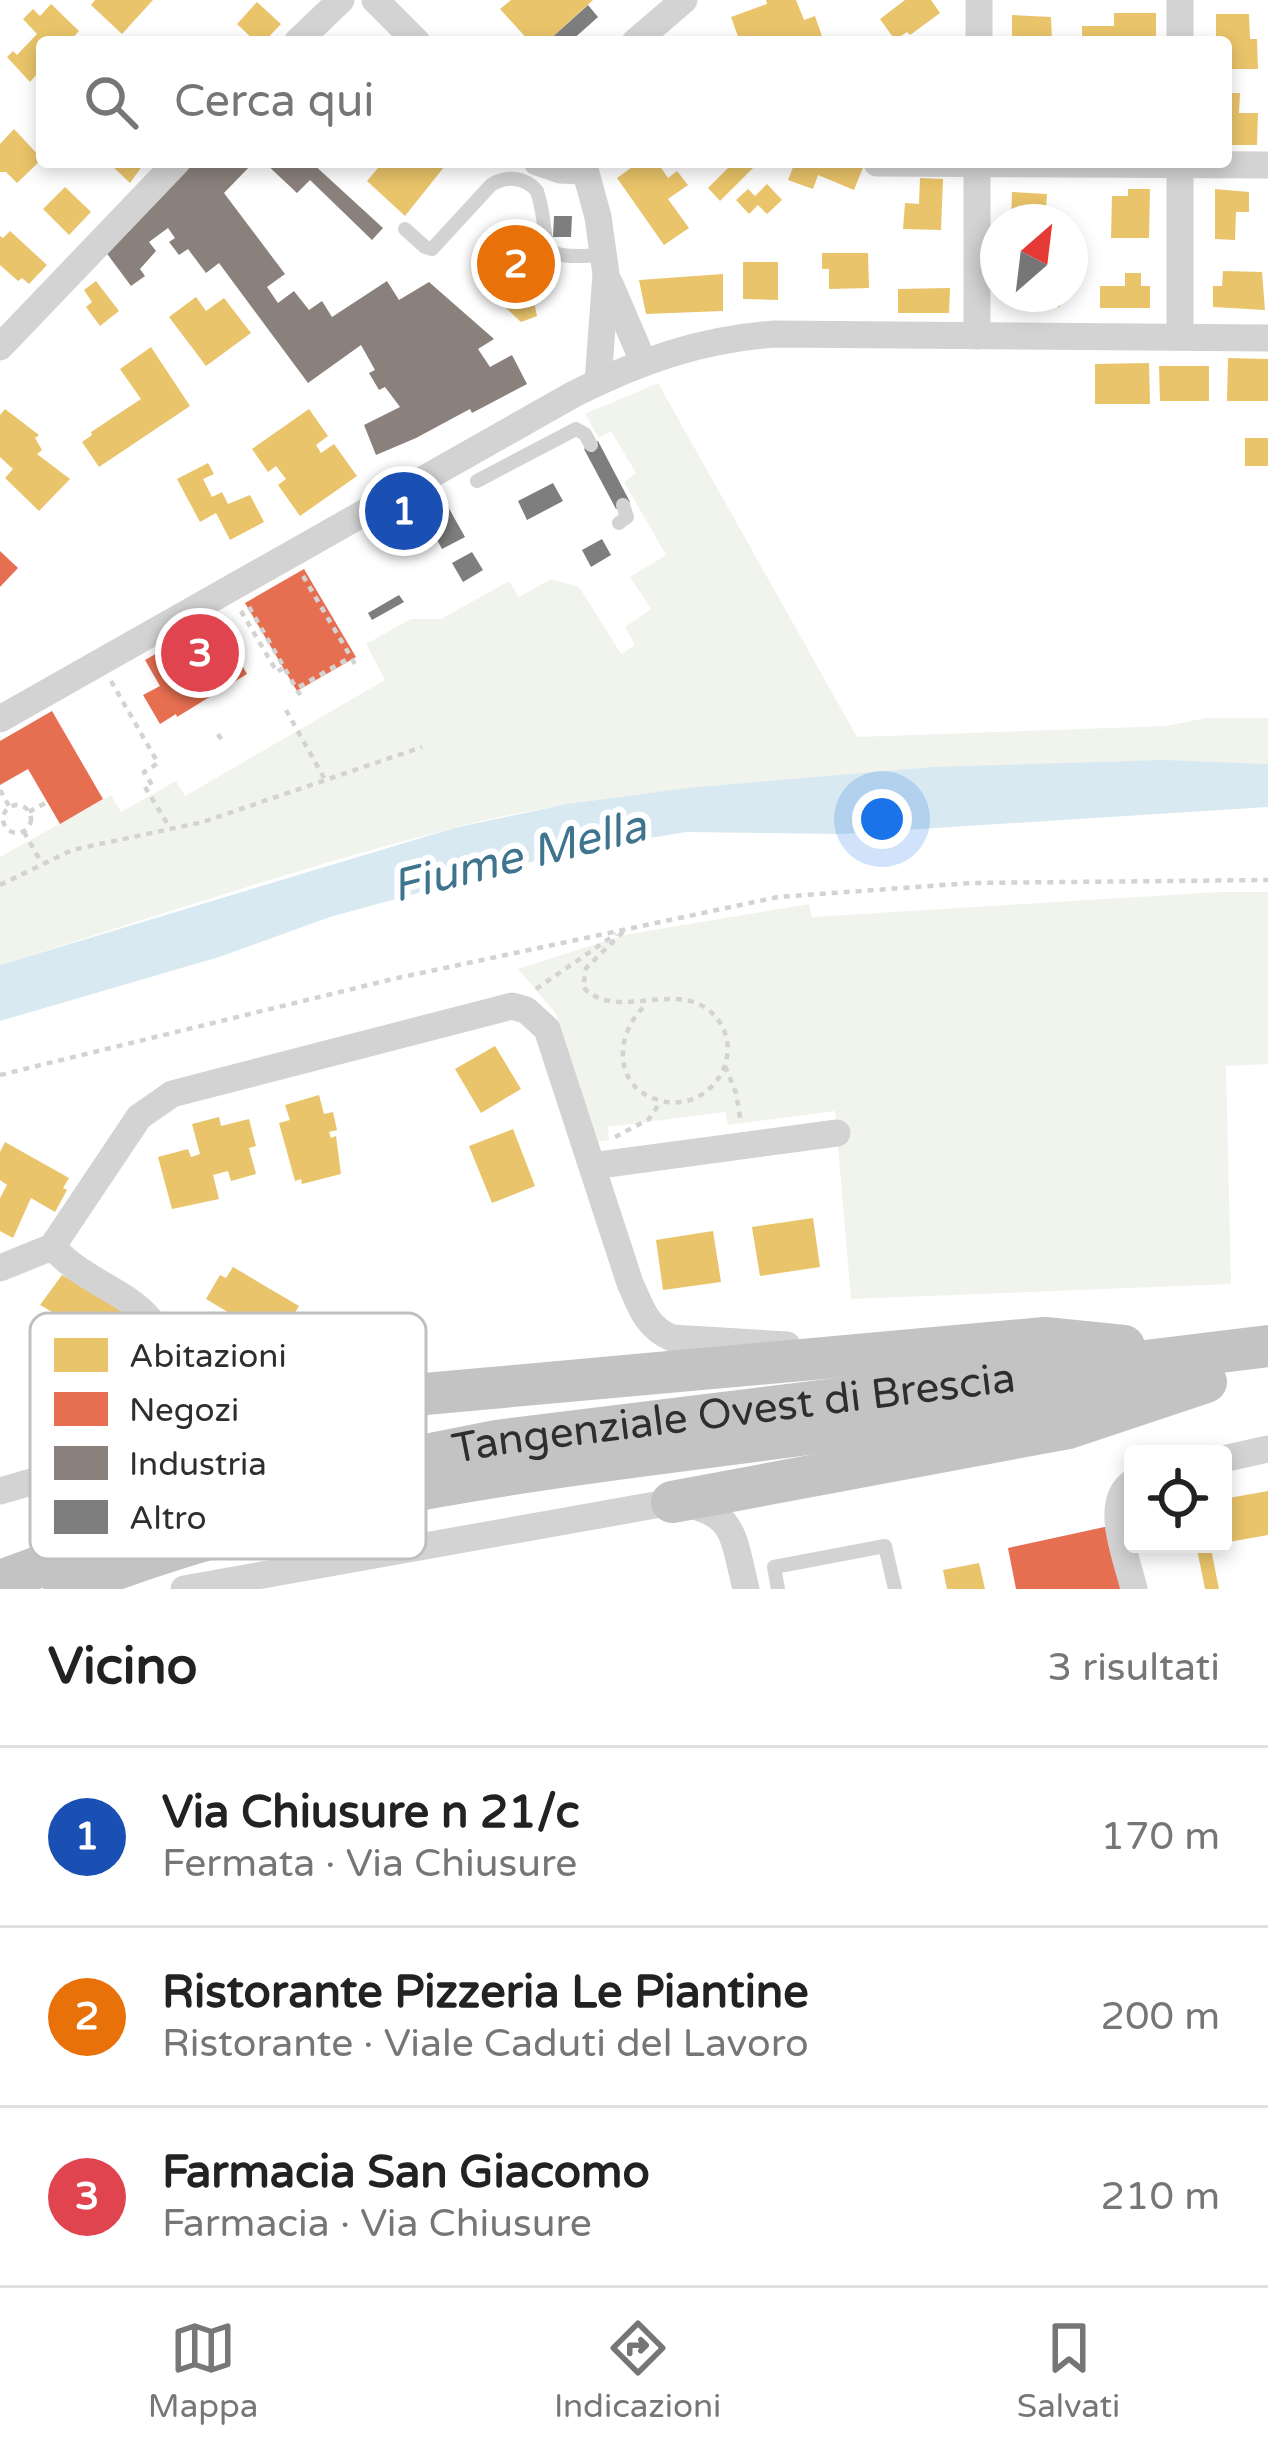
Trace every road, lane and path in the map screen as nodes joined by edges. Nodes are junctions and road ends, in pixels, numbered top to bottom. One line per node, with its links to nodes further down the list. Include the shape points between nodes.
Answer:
1 (341, 0): 6 (street)
2 (375, 0): 7 (street)
3 (684, 0): 8 (street)
4 (979, 0): 9 (street)
5 (1180, 0): 10 (street)
6 (304, 36)
7 (411, 36)
8 (642, 36)
9 (979, 36)
10 (1180, 36)
11 (1232, 164): 12 (street)
12 (1268, 165)
13 (172, 168): 24 (street)
14 (533, 168): 15 (street); 19 (lane, via 496,182 432,248); 20 (lane, via 550,252)
15 (572, 168)
16 (584, 168): 20 (street)
17 (977, 168): 21 (street)
18 (1180, 168): 22 (street)
19 (405, 229)
20 (605, 265): 25 (street); 26 (street)
21 (977, 336): 22 (street); 25 (street, via 748,336)
22 (1180, 337): 23 (street)
23 (1268, 338)
24 (0, 347)
25 (643, 362): 26 (street)
26 (598, 382): 41 (street)
27 (591, 445): 28 (lane, via 577,429)
28 (477, 481)
29 (623, 505): 30 (lane, via 628,515)
30 (620, 523)
31 (304, 576): 34 (path)
32 (249, 607): 38 (path)
33 (246, 619): 35 (path, via 277,672)
34 (351, 657): 36 (path); 38 (path)
35 (283, 668)
36 (358, 669)
37 (108, 676): 51 (path, via 158,763 144,772)
38 (296, 688): 39 (path)
39 (303, 700)
40 (286, 710): 45 (path)
41 (0, 719)
42 (218, 734): 43 (path)
43 (224, 744)
44 (422, 747): 45 (path)
45 (325, 780): 51 (path)
46 (0, 790): 48 (path)
47 (47, 802): 49 (path)
48 (9, 807): 49 (path); 50 (path)
49 (29, 812): 52 (path)
50 (2, 827): 52 (path)
51 (170, 829): 53 (path)
52 (24, 832): 53 (path)
53 (41, 862): 55 (path)
54 (1268, 880): 56 (path, via 970,883 778,898)
55 (0, 885)
56 (625, 928): 57 (path, via 582,981 592,995); 58 (path); 60 (path)
57 (647, 1004): 59 (path, via 680,997 712,1012 727,1042); 61 (path, via 626,1028 622,1060 637,1088)
58 (512, 1006): 64 (street, via 547,1028); 65 (street, via 172,1094 139,1117)
59 (725, 1066): 61 (path, via 697,1099); 62 (path)
60 (0, 1075)
61 (661, 1101): 64 (path, via 649,1119)
62 (742, 1128)
63 (837, 1133): 64 (street)
64 (588, 1154): 69 (street, via 630,1283 658,1332)
65 (52, 1247): 66 (street); 67 (street)
66 (0, 1268)
67 (146, 1313)
68 (1268, 1346): 70 (highway, Tangenziale Ovest di Brescia)
69 (881, 1352): 70 (highway, via 1045,1339); 72 (highway)
70 (1207, 1368): 71 (highway, Tangenziale Ovest di Brescia); 74 (highway, Tangenziale Ovest di Brescia); 77 (highway, Tangenziale Ovest di Brescia); 80 (highway, via 1068,1428)
71 (1268, 1374)
72 (426, 1394)
73 (1268, 1449): 75 (street)
74 (426, 1455)
75 (1232, 1457)
76 (30, 1482): 79 (street)
77 (426, 1488)
78 (1124, 1488): 81 (street, via 1116,1505)
79 (0, 1491)
80 (672, 1502): 82 (street); 90 (street, via 713,1510 725,1522)
81 (1124, 1542)
82 (426, 1546)
83 (1126, 1553): 93 (street)
84 (58, 1559): 87 (highway, Tangenziale Ovest di Brescia)
85 (147, 1559): 88 (highway, Tangenziale Ovest di Brescia)
86 (352, 1559): 89 (street)
87 (0, 1580)
88 (64, 1589)
89 (184, 1589)
90 (746, 1589)
91 (778, 1589): 92 (lane, via 774,1567 885,1546)
92 (895, 1589)
93 (1134, 1589)

